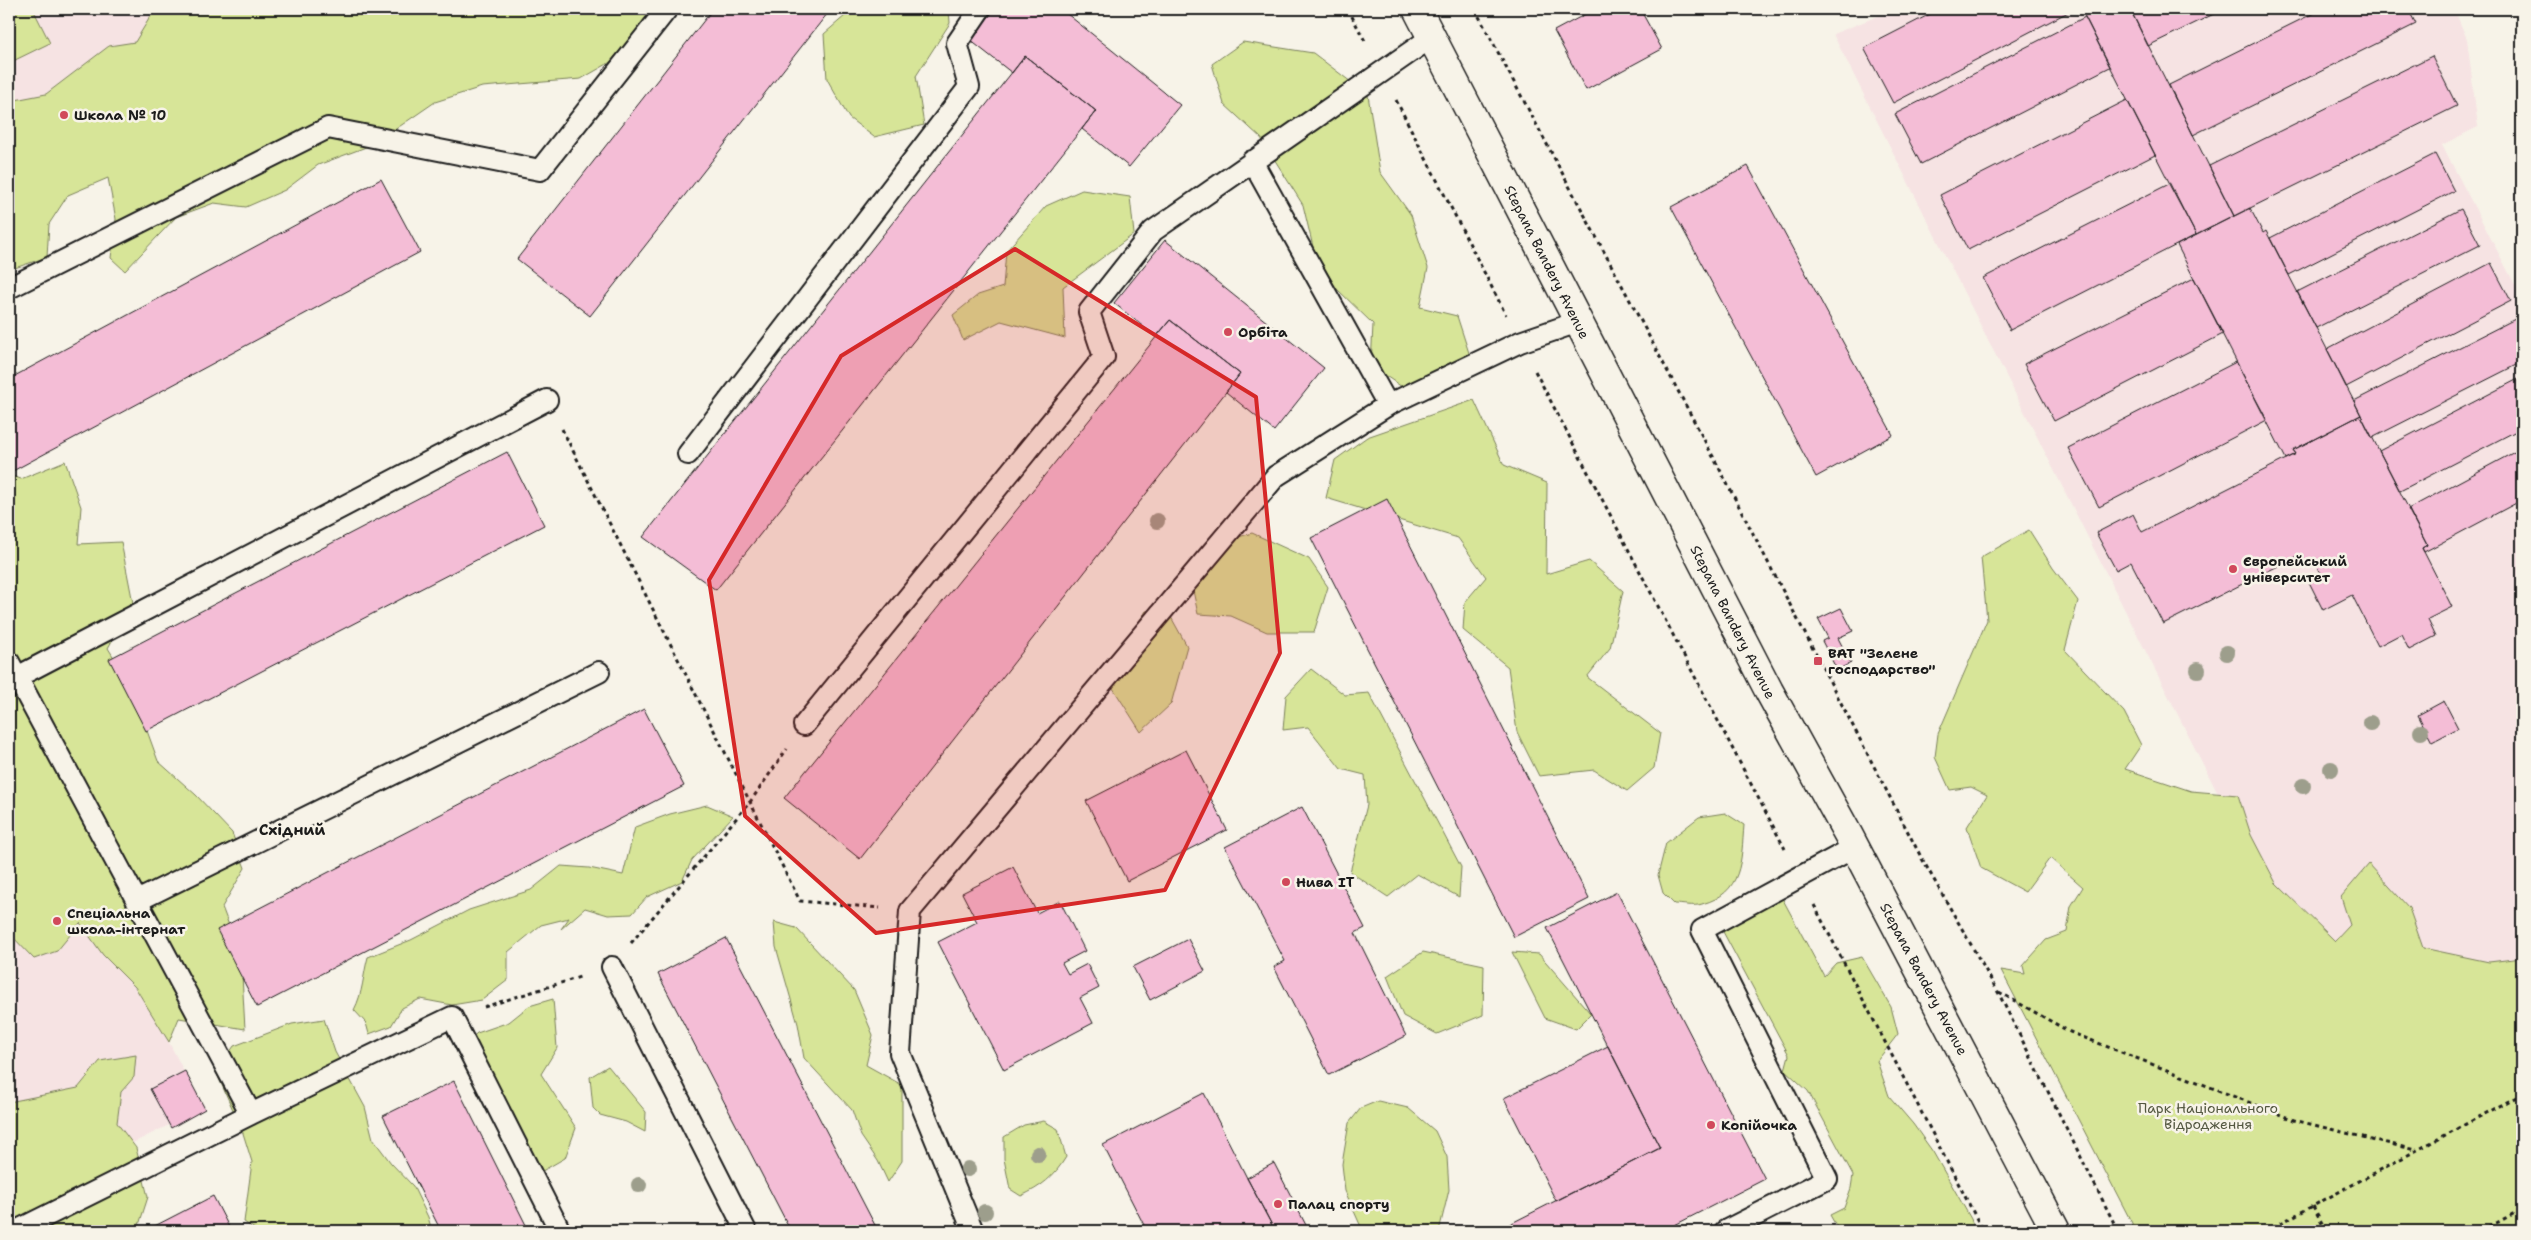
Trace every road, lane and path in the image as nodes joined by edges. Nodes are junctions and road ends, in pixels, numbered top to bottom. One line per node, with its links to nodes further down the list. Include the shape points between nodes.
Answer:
1 (667, 9): 9 (lane, via 540,170 328,128)
2 (980, 9): 14 (lane, via 958,43 969,87)
3 (1348, 9): 7 (path)
4 (1417, 9): 6 (main road, Stepana Bandery Avenue)
5 (1475, 9): 24 (path, via 1921,857)
6 (1432, 37): 7 (lane); 10 (main road, Stepana Bandery Avenue)
7 (1381, 72): 8 (lane); 11 (path)
8 (1252, 161): 13 (lane); 17 (lane, via 1153,231 1089,312 1104,356)
9 (9, 288)
10 (1578, 322): 11 (lane); 19 (main road, Stepana Bandery Avenue, via 1769,691)
11 (1520, 342): 13 (lane); 20 (path)
12 (547, 400): 15 (lane); 18 (path)
13 (1388, 406): 22 (lane, via 1276,476)
14 (688, 454)
15 (13, 669): 21 (lane)
16 (599, 672): 21 (lane)
17 (804, 725): 18 (path)
18 (750, 802): 22 (path, via 800,901); 23 (path)
19 (1854, 847): 20 (lane); 37 (main road, Stepana Bandery Avenue)
20 (1799, 876): 35 (lane, via 1702,930 1827,1179); 36 (path)
21 (137, 901): 27 (lane)
22 (910, 911): 34 (lane, via 900,1053)
23 (612, 967): 25 (path); 33 (lane)
24 (1998, 992): 28 (path, via 2070,1032 2294,1120); 38 (path)
25 (452, 1017): 27 (lane); 32 (lane)
26 (2522, 1094): 28 (path)
27 (250, 1114): 31 (lane)
28 (2415, 1150): 29 (path)
29 (2313, 1206): 39 (path); 40 (path)
30 (2522, 1209): 41 (path)
31 (16, 1231)
32 (560, 1231)
33 (746, 1231)
34 (973, 1231)
35 (1725, 1231)
36 (1983, 1231)
37 (2056, 1231)
38 (2118, 1231)
39 (2266, 1231)
40 (2326, 1231)
41 (2482, 1231)

